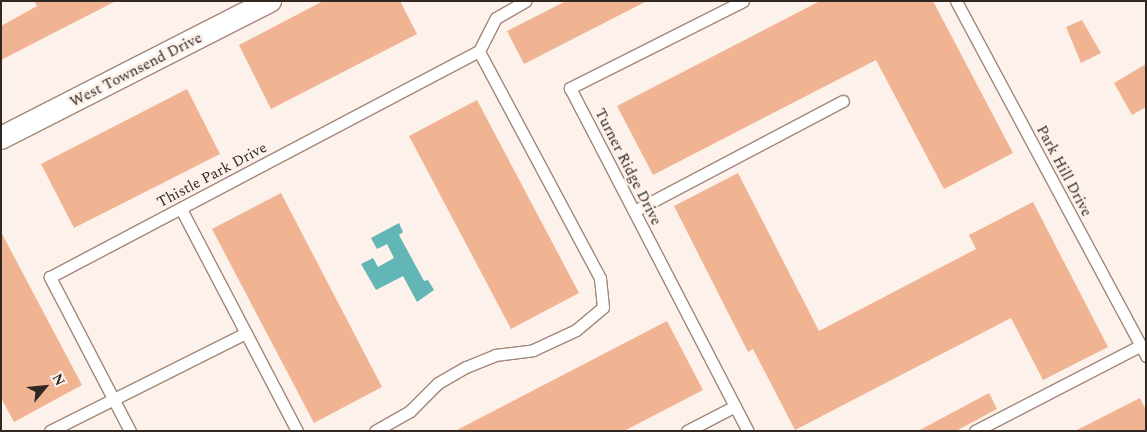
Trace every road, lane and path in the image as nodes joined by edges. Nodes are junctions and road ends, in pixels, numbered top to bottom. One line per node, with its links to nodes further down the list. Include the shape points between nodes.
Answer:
1 (270, 1): 7 (street, West Townsend Drive)
2 (525, 1): 5 (lane, via 496,18)
3 (743, 1): 9 (lane, Turner Ridge Drive, via 570,88)
4 (956, 1): 11 (lane, Park Hill Drive)
5 (479, 51): 8 (lane, Thistle Park Drive); 17 (lane, via 600,278 603,307 576,330 533,350 495,355 466,367 438,383 410,411)
6 (843, 101): 9 (lane)
7 (1, 138)
8 (180, 209): 10 (lane); 12 (lane, Thistle Park Drive, via 50,278)
9 (634, 212): 13 (lane, Turner Ridge Drive)
10 (246, 333): 12 (lane); 16 (lane)
11 (1143, 351): 20 (lane)
12 (114, 399): 14 (lane); 15 (lane, Thistle Park Drive)
13 (735, 406): 18 (lane); 19 (lane, Turner Ridge Drive)
14 (50, 431)
15 (130, 431)
16 (298, 431)
17 (375, 431)
18 (687, 431)
19 (748, 431)
20 (975, 431)

